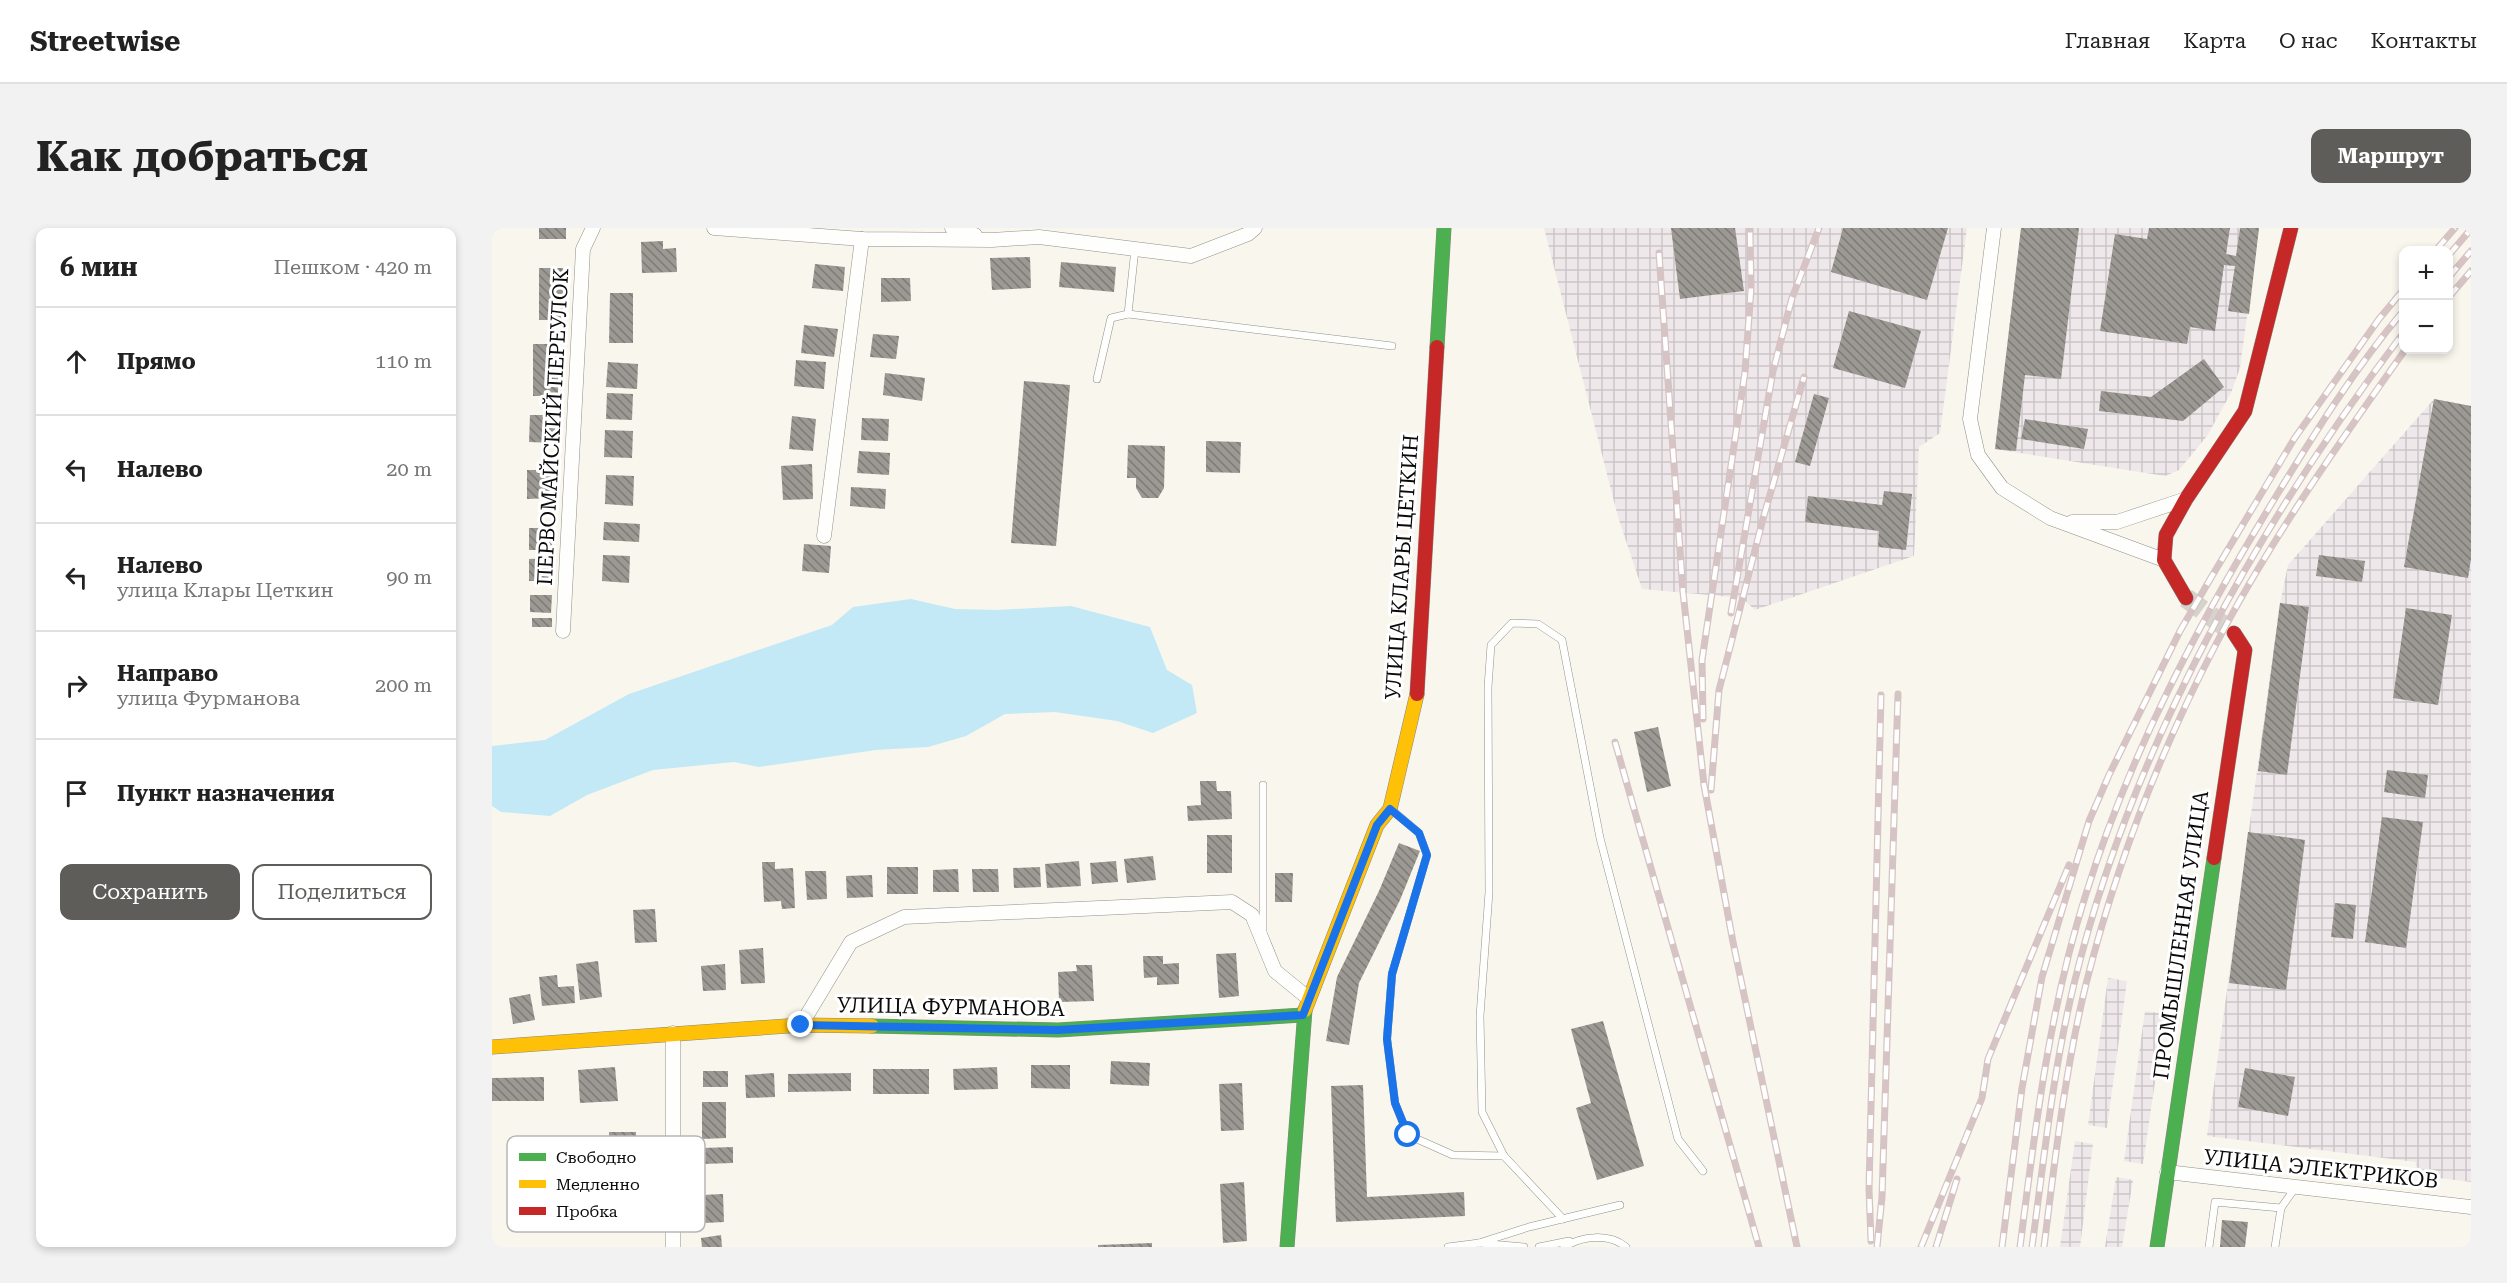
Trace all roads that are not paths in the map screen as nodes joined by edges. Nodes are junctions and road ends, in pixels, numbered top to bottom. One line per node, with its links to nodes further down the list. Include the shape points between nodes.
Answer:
1 (593, 228): 19 (street, ПЕРВОМАЙСКИЙ ПЕРЕУЛОК, via 583,249)
2 (714, 228): 8 (street)
3 (952, 228): 9 (street)
4 (1255, 228): 10 (street, via 1191,256)
5 (1444, 228): 22 (street, УЛИЦА КЛАРЫ ЦЕТКИН, via 1417,699)
6 (1994, 228): 15 (street, via 1970,418 1978,454 2002,488)
7 (2291, 228): 14 (street, via 2245,411)
8 (862, 239): 9 (street); 16 (street)
9 (992, 240): 10 (street, via 1039,237)
10 (1135, 249): 11 (lane)
11 (1128, 314): 12 (lane); 13 (lane, via 1111,318)
12 (1392, 346)
13 (1097, 379)
14 (2186, 499): 15 (street, via 2117,522 2080,523); 17 (street, via 2166,535)
15 (2050, 518): 17 (street)
16 (824, 536)
17 (2164, 560): 18 (street)
18 (2186, 598)
19 (563, 631)
20 (2234, 633): 32 (street, ПРОМЫШЛЕННАЯ УЛИЦА, via 2245,650)
21 (1263, 786): 23 (lane)
22 (1390, 809): 24 (street, УЛИЦА КЛАРЫ ЦЕТКИН, via 1377,825); 30 (lane, via 1419,833 1427,855 1392,974 1387,1039 1395,1103 1408,1135 1453,1155)
23 (1263, 936): 24 (street, via 1275,971); 26 (street, via 1252,915 1232,902 904,917 851,942)
24 (1308, 998): 25 (street, УЛИЦА КЛАРЫ ЦЕТКИН)
25 (1303, 1015): 26 (street, УЛИЦА ФУРМАНОВА, via 1058,1030); 42 (street, УЛИЦА КЛАРЫ ЦЕТКИН)
26 (801, 1025): 27 (street, УЛИЦА ФУРМАНОВА)
27 (674, 1033): 28 (street, УЛИЦА ФУРМАНОВА); 29 (street)
28 (492, 1047)
29 (674, 1136)
30 (1504, 1156): 31 (lane, via 1482,1112 1480,1016 1490,892 1488,687 1491,645 1512,623 1538,624 1562,640 1600,838 1678,1139); 37 (lane)
31 (1703, 1171)
32 (2167, 1172): 33 (street, УЛИЦА ЭЛЕКТРИКОВ); 48 (street, ПРОМЫШЛЕННАЯ УЛИЦА)
33 (2295, 1188): 35 (street, УЛИЦА ЭЛЕКТРИКОВ); 36 (lane)
34 (1620, 1205): 37 (lane)
35 (2471, 1207)
36 (2281, 1208): 49 (lane, via 2215,1202); 50 (lane)
37 (1563, 1219): 40 (lane)
38 (673, 1232): 41 (street)
39 (1577, 1239): 45 (lane); 46 (lane); 47 (lane, via 1601,1238)
40 (1479, 1243): 43 (lane); 44 (lane)
41 (673, 1247)
42 (1287, 1247)
43 (1448, 1247)
44 (1524, 1247)
45 (1539, 1247)
46 (1564, 1247)
47 (1626, 1247)
48 (2157, 1247)
49 (2209, 1247)
50 (2275, 1247)

